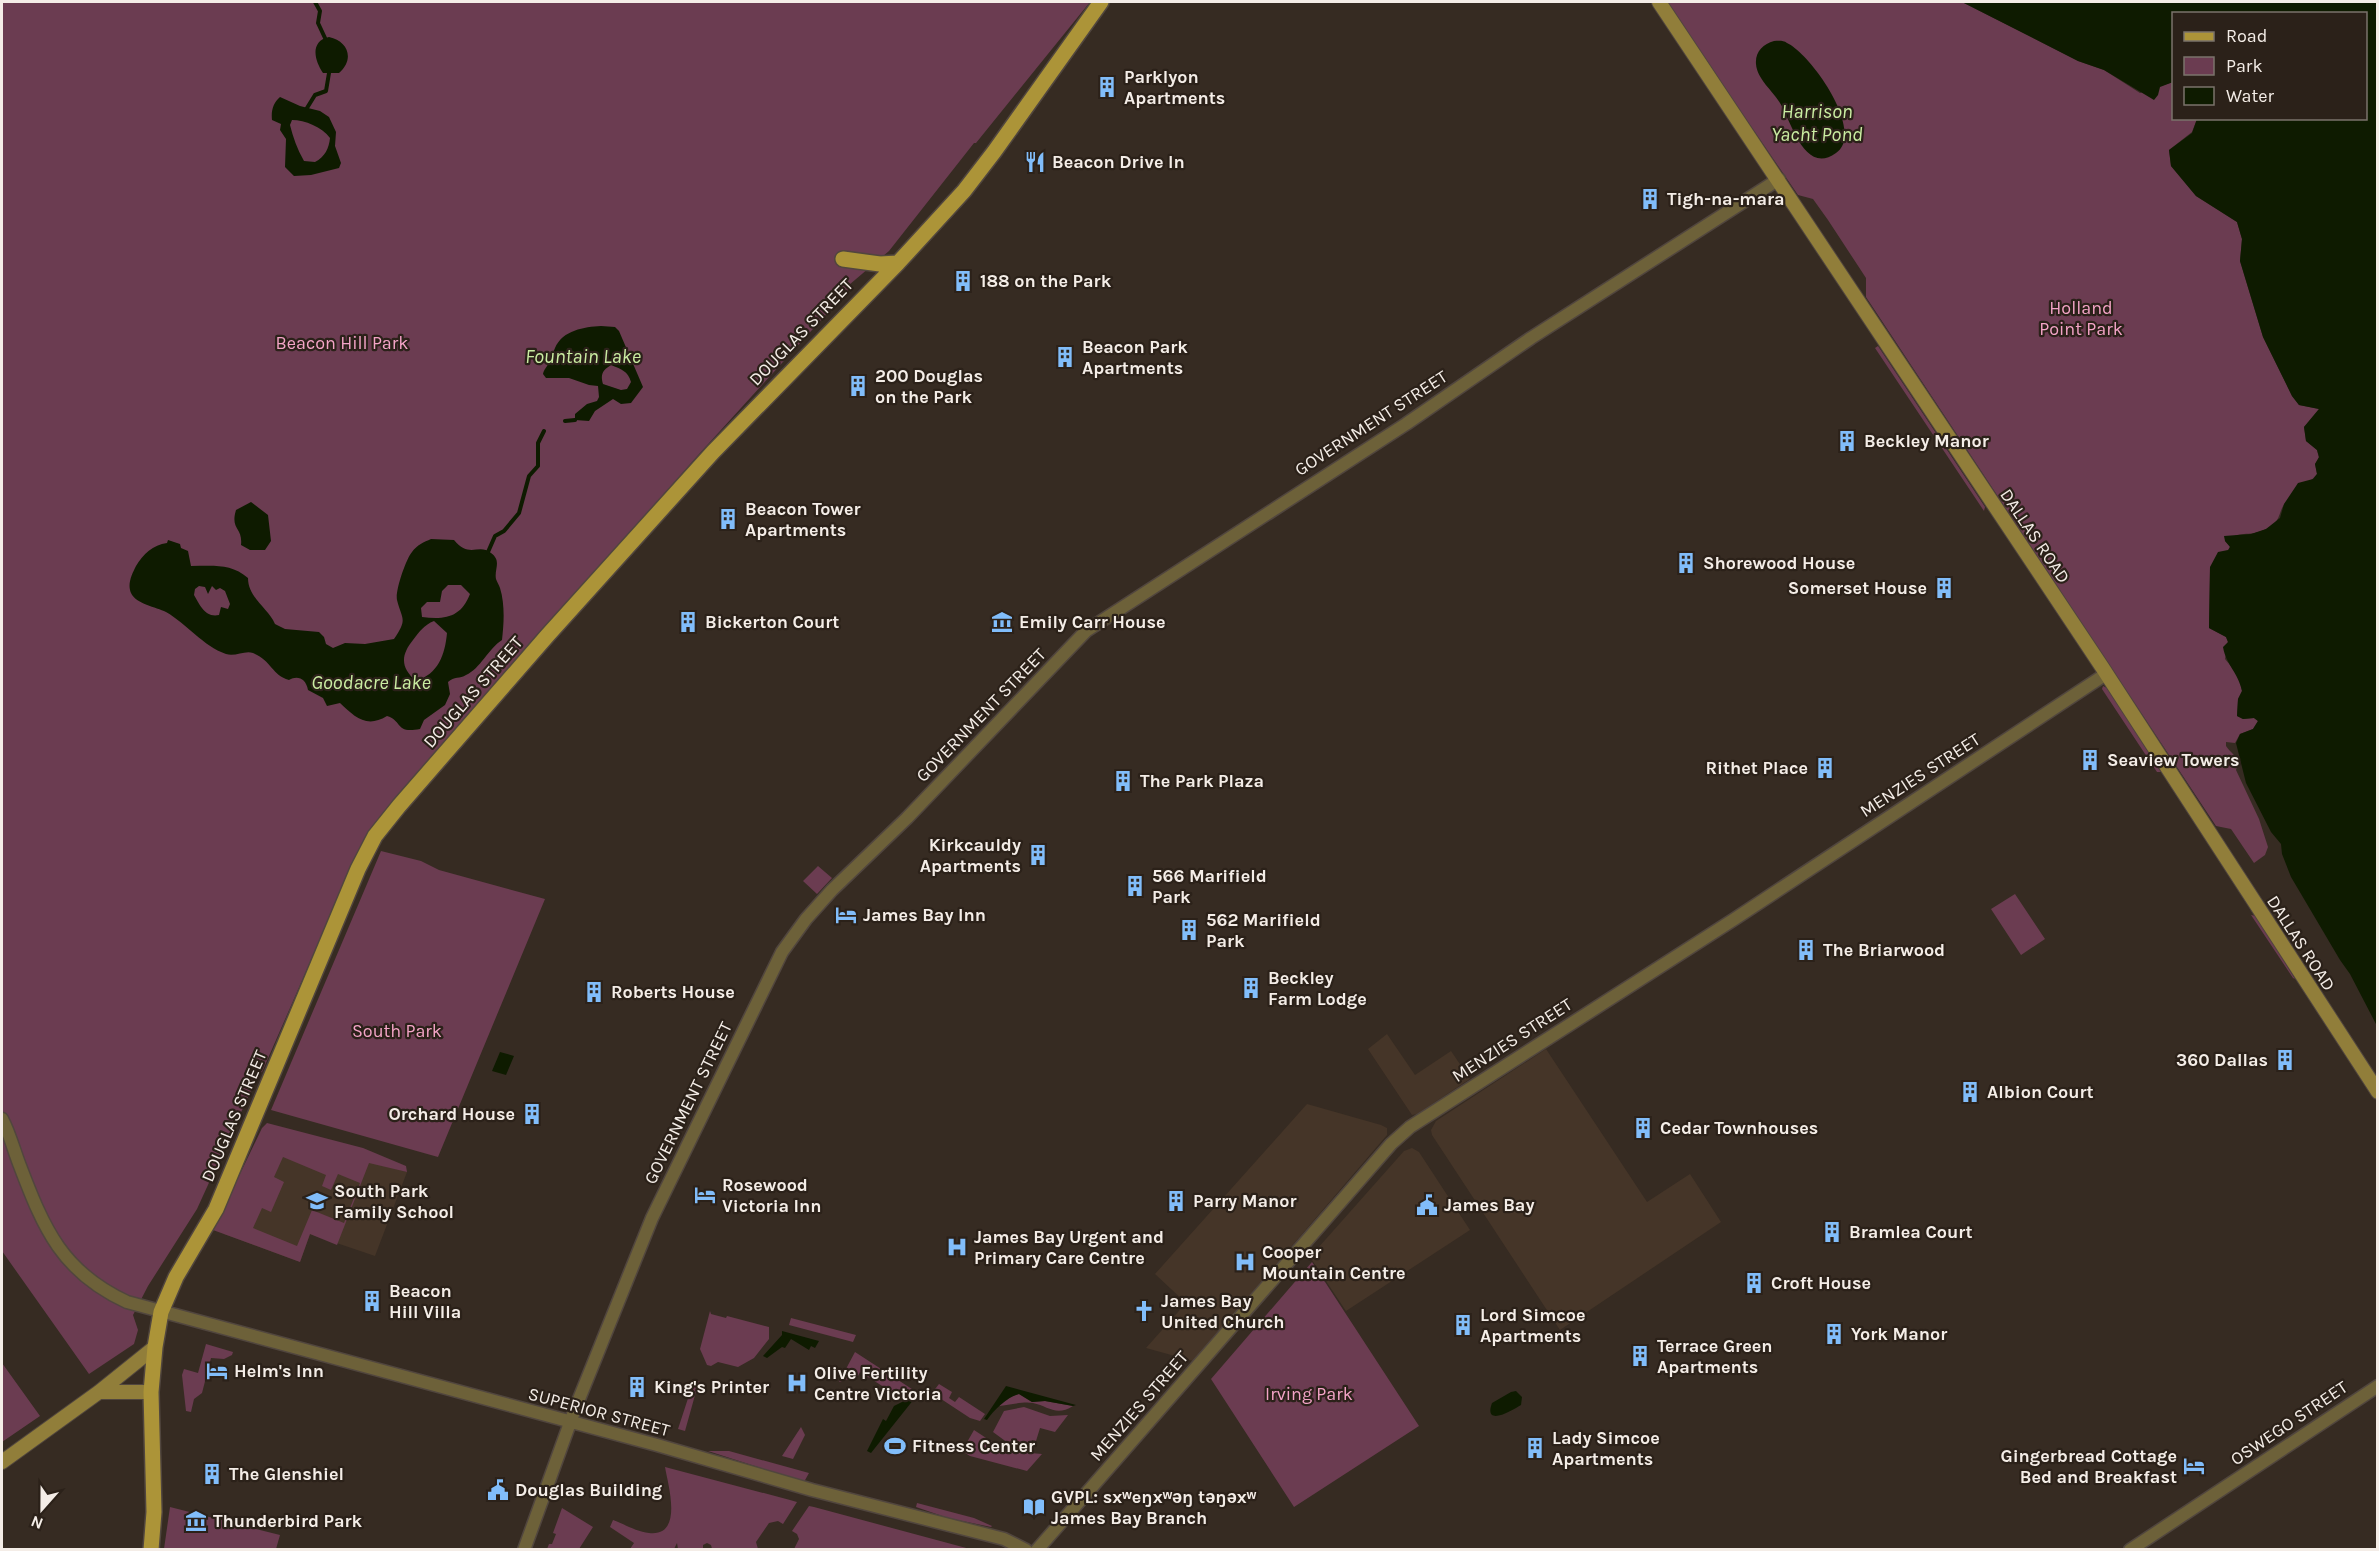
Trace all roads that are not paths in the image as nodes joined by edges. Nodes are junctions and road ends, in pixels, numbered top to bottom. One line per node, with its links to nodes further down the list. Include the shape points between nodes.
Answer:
1 (1101, 2): 5 (main road, DOUGLAS STREET, via 964,192)
2 (1659, 2): 3 (main road, DALLAS ROAD)
3 (1779, 179): 6 (main road, DALLAS ROAD); 14 (street, GOVERNMENT STREET, via 1086,631 907,818 832,890 806,919 777,962 652,1218)
4 (843, 259): 5 (main road)
5 (898, 263): 9 (main road, DOUGLAS STREET, via 713,452 547,636 375,836 216,1209)
6 (2106, 674): 7 (main road, DALLAS ROAD); 19 (street, MENZIES STREET, via 1402,1134)
7 (2378, 1092)
8 (2, 1119): 9 (street, SUPERIOR STREET, via 37,1211 62,1252 107,1293)
9 (161, 1312): 10 (main road, DOUGLAS STREET); 14 (street, SUPERIOR STREET)
10 (155, 1347): 12 (main road); 13 (main road, DOUGLAS STREET)
11 (2378, 1386): 20 (street, OSWEGO STREET)
12 (99, 1392): 13 (main road); 15 (main road)
13 (151, 1392): 16 (main road, DOUGLAS STREET)
14 (570, 1423): 17 (street, GOVERNMENT STREET); 18 (street, SUPERIOR STREET, via 1004,1539)
15 (2, 1462)
16 (151, 1550)
17 (524, 1550)
18 (1026, 1550)
19 (1037, 1550)
20 (2130, 1550)

